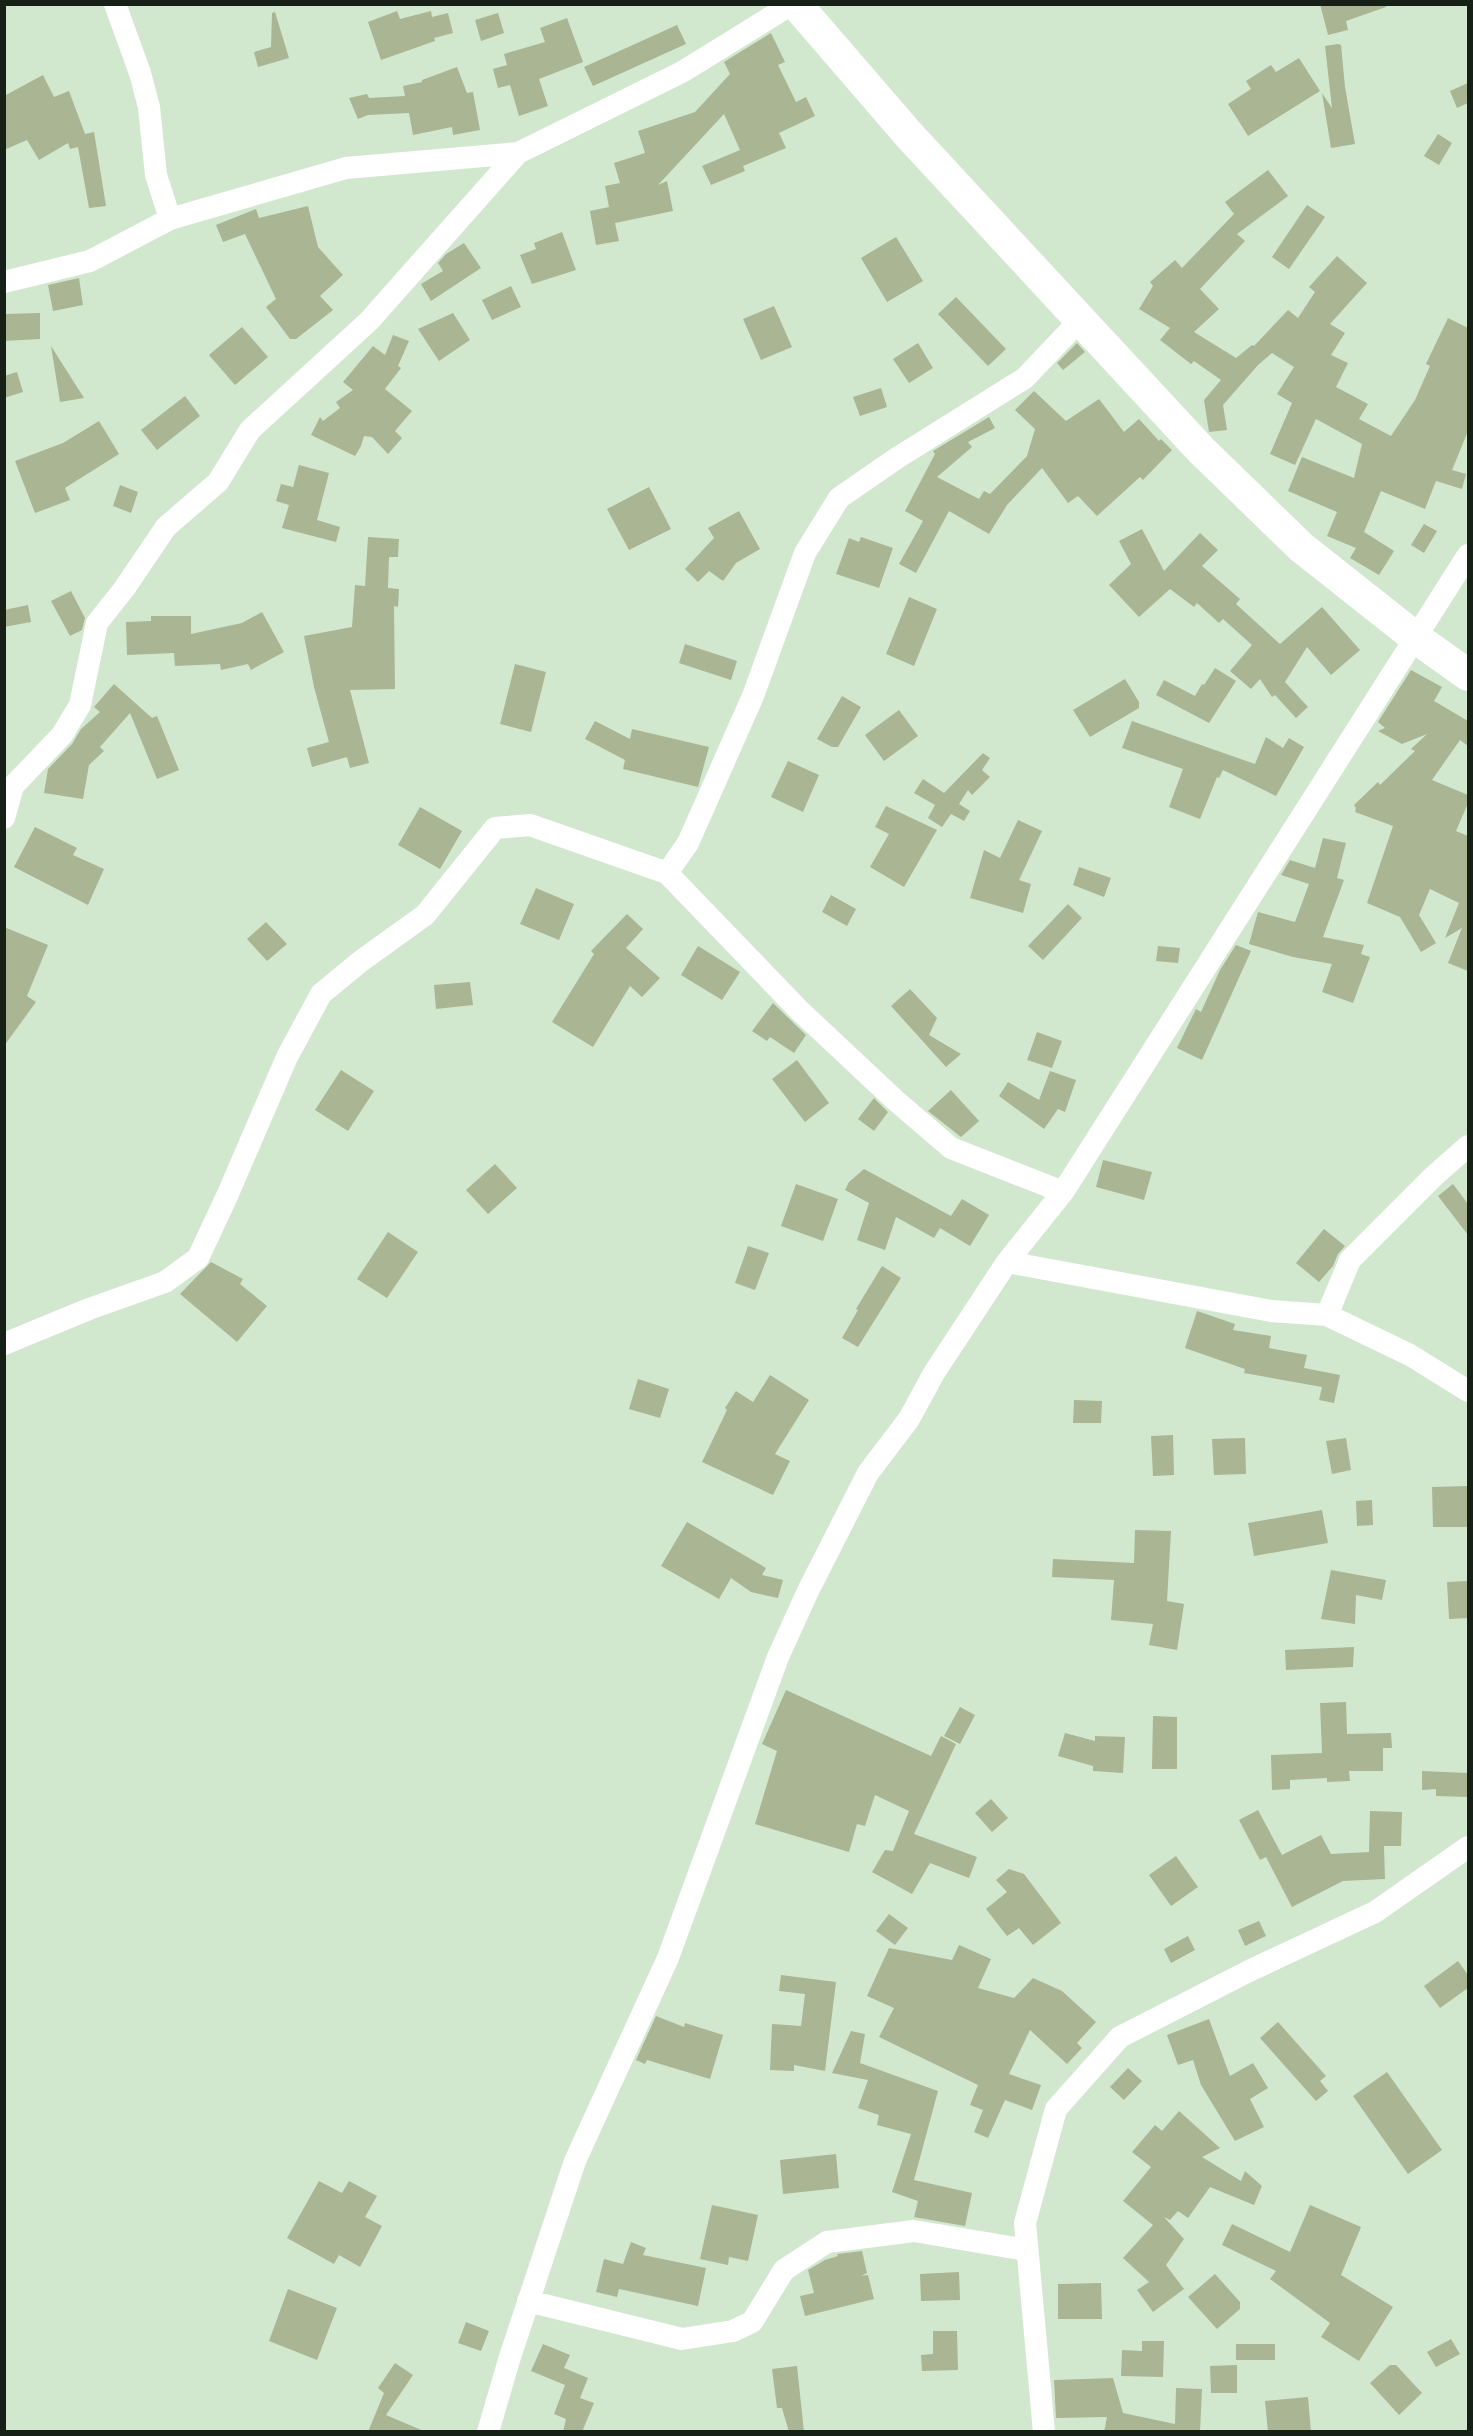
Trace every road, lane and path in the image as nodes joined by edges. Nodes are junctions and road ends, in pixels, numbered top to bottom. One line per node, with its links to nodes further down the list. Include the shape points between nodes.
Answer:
1 (115, 4): 4 (street, via 149,107 156,175)
2 (794, 4): 3 (street, via 682,72); 6 (street)
3 (518, 153): 4 (street, via 346,168); 10 (street, via 369,321 250,430 218,482 166,527 97,623 80,705 62,735 13,786)
4 (170, 219): 5 (street, via 90,261)
5 (4, 282)
6 (1079, 321): 8 (street, via 1201,450 1301,547); 11 (street, via 1025,378 839,498 804,553 753,696 688,843)
7 (1468, 555): 8 (street)
8 (1416, 638): 9 (street); 13 (street)
9 (1468, 675)
10 (4, 818)
11 (667, 873): 13 (street, via 799,1010 951,1148); 16 (street, via 530,825 495,828 425,915 321,994 287,1057 198,1258 165,1282)
12 (1468, 1146): 15 (street, via 1350,1260)
13 (1064, 1192): 14 (street)
14 (1007, 1262): 15 (street, via 1271,1311); 20 (street, via 934,1373 909,1419 868,1473 808,1591 774,1668 668,1958 575,2161)
15 (1327, 1315): 17 (street, via 1410,1355)
16 (4, 1344)
17 (1468, 1391)
18 (1468, 1847): 19 (street, via 1375,1912 1120,2037 1056,2109 1025,2223)
19 (1027, 2250): 20 (street, via 914,2231 827,2242 784,2270 752,2322 733,2331 682,2339); 22 (street)
20 (528, 2301): 21 (street)
21 (488, 2432)
22 (1044, 2432)

